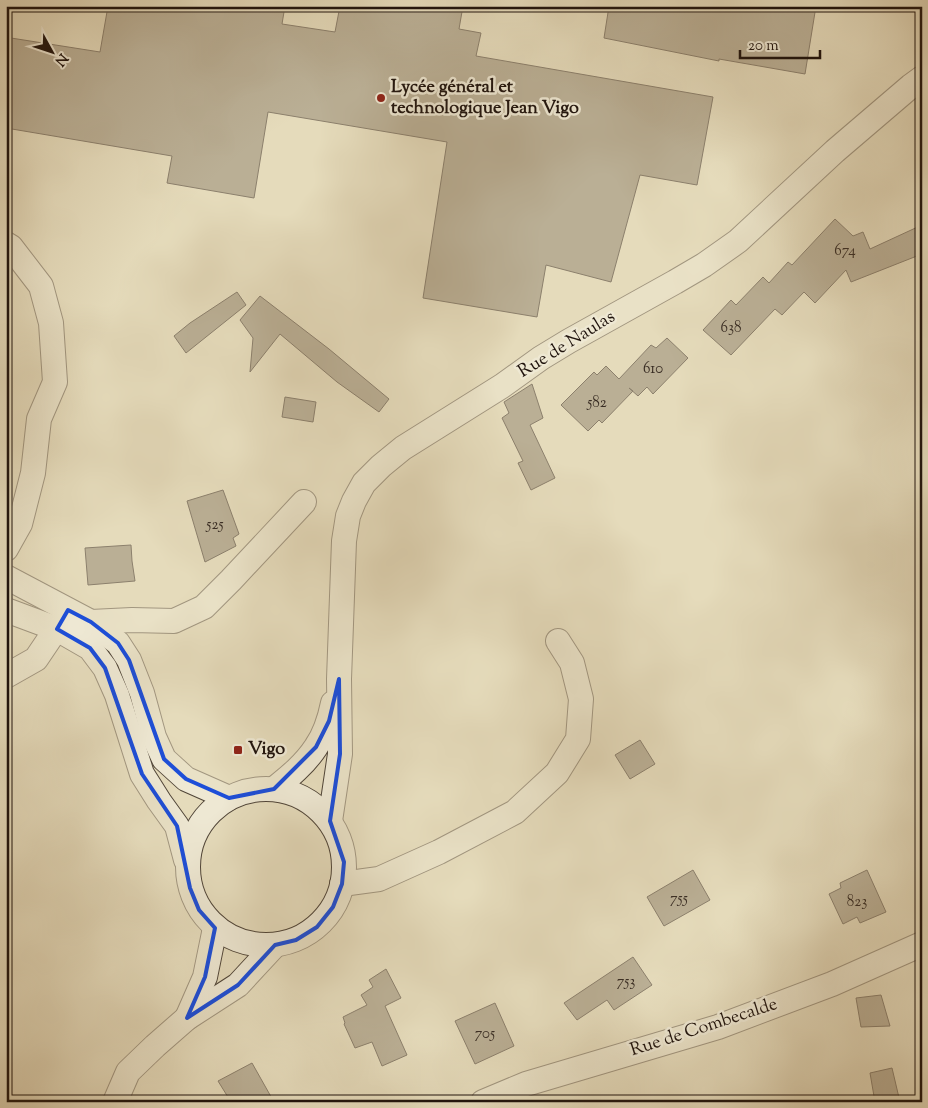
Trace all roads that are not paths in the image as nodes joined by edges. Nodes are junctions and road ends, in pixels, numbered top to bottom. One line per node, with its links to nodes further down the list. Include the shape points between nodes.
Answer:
1 (922, 78): 11 (street, Rue de Naulas, via 835,151 738,242 704,265 541,358 403,448 364,483 348,516 344,541)
2 (6, 244): 4 (street, via 41,286 51,323 55,382 39,420 33,473 20,524)
3 (304, 502): 8 (street, via 204,607 174,621)
4 (6, 549)
5 (6, 577): 7 (street)
6 (6, 610): 7 (street)
7 (63, 620): 8 (street); 10 (street, via 36,659); 15 (street, via 105,668 142,774 177,826)
8 (91, 622): 13 (street, via 118,643 130,660 164,759 186,779)
9 (558, 641): 16 (street, via 572,663 582,699 578,739 557,773 514,812 439,852 379,879)
10 (6, 676)
11 (339, 679): 12 (street, Rue de Naulas, via 329,721 316,747 295,772); 14 (street, Rue de Naulas, via 340,754)
12 (274, 789): 13 (street, via 244,792); 14 (street, via 295,794 314,805)
13 (230, 798): 15 (street, via 208,814 193,837)
14 (330, 822): 16 (street, via 340,841 344,862)
15 (187, 864): 17 (street, via 193,895)
16 (342, 884): 19 (street, via 333,908 317,927 296,940)
17 (215, 928): 19 (street, via 254,945); 20 (street, via 205,976)
18 (922, 944): 24 (street, Rue de Combecalde, via 832,984 718,1027 526,1084)
19 (275, 945): 20 (street, via 238,985)
20 (187, 1018): 21 (street)
21 (155, 1046): 22 (street, via 128,1072); 23 (street, via 138,1079)
22 (115, 1102)
23 (131, 1102)
24 (483, 1102)

